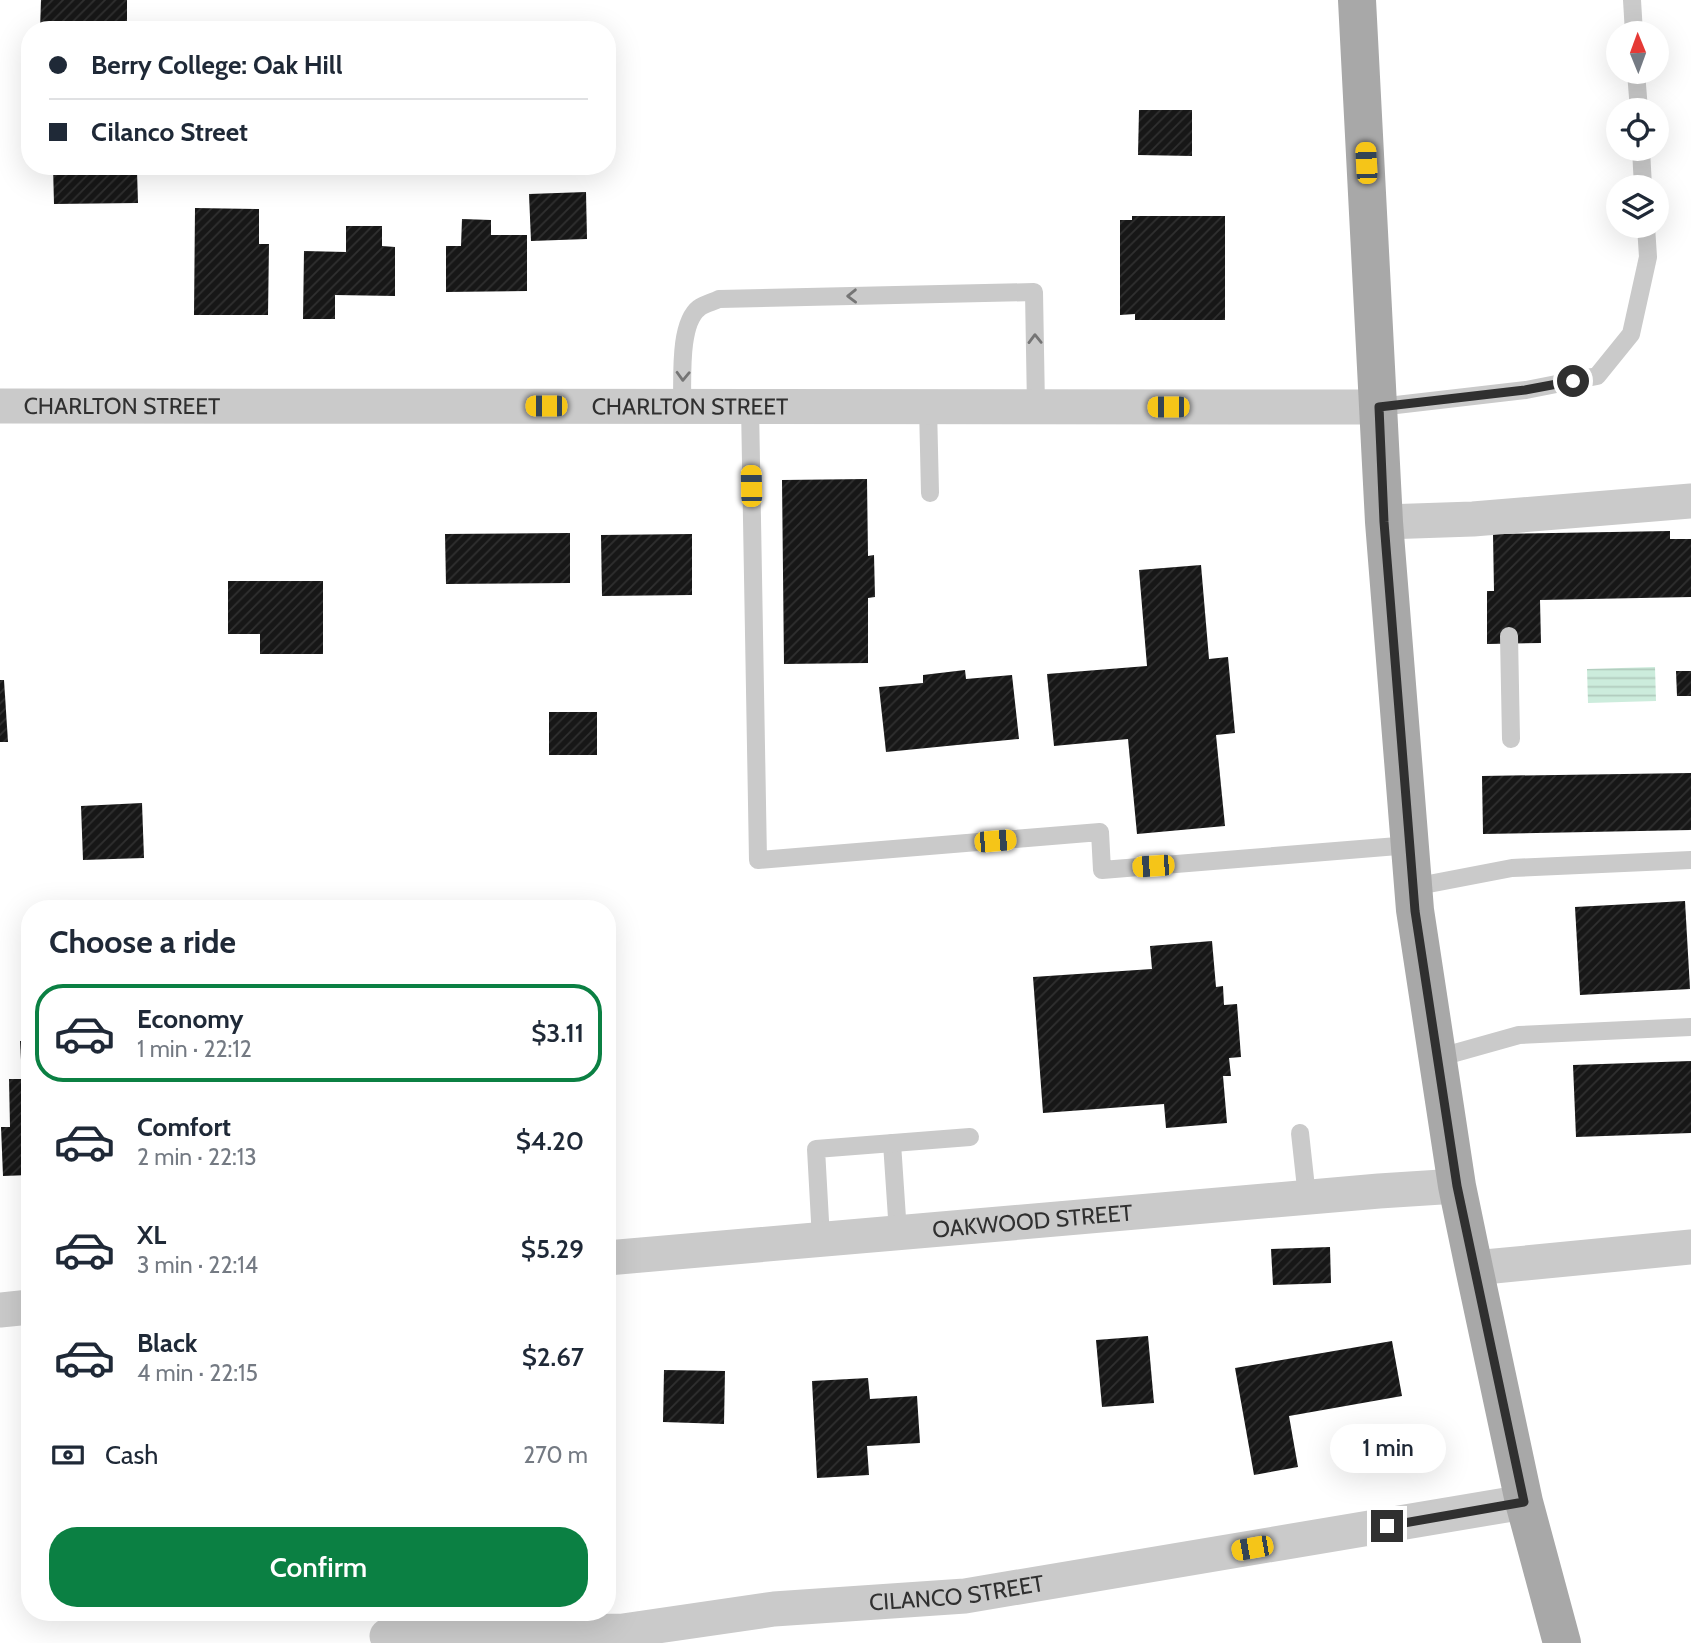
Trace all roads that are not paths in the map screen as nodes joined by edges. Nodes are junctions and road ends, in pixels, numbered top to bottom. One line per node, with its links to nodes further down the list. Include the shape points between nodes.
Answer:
1 (1357, 0): 10 (main road)
2 (1632, 0): 3 (lane)
3 (1633, 21)
4 (1647, 238): 10 (lane, via 1648,257 1631,334 1597,376 1525,390)
5 (0, 406): 6 (street, CHARLTON STREET)
6 (682, 406): 7 (street, CHARLTON STREET); 9 (lane, one-way to 6, via 1034,292 719,299 699,307 690,319)
7 (750, 406): 8 (street, CHARLTON STREET); 16 (lane, via 758,860 1100,832 1102,870)
8 (928, 407): 9 (street, CHARLTON STREET); 11 (lane)
9 (1036, 407): 10 (street, CHARLTON STREET)
10 (1379, 407): 13 (main road)
11 (930, 494)
12 (1691, 501): 13 (street)
13 (1384, 522): 16 (main road)
14 (1509, 636): 15 (lane)
15 (1511, 739)
16 (1409, 845): 18 (main road)
17 (1691, 860): 18 (lane, via 1512,868)
18 (1413, 887): 20 (main road)
19 (1691, 1027): 20 (lane, via 1519,1035)
20 (1437, 1058): 24 (main road)
21 (1300, 1132): 25 (lane)
22 (970, 1137): 23 (lane)
23 (891, 1143): 26 (lane); 27 (lane, via 816,1149)
24 (1457, 1186): 25 (street, OAKWOOD STREET); 30 (main road)
25 (1307, 1197): 26 (street, OAKWOOD STREET)
26 (898, 1233): 27 (street, OAKWOOD STREET)
27 (821, 1239): 29 (street, OAKWOOD STREET)
28 (1691, 1247): 30 (street)
29 (616, 1257)
30 (1474, 1268): 33 (main road)
31 (21, 1308): 32 (street)
32 (0, 1310)
33 (1524, 1502): 35 (street, CILANCO STREET, via 965,1596 774,1609); 36 (main road)
34 (387, 1636): 35 (street, CILANCO STREET)
35 (583, 1637)
36 (1562, 1643)

